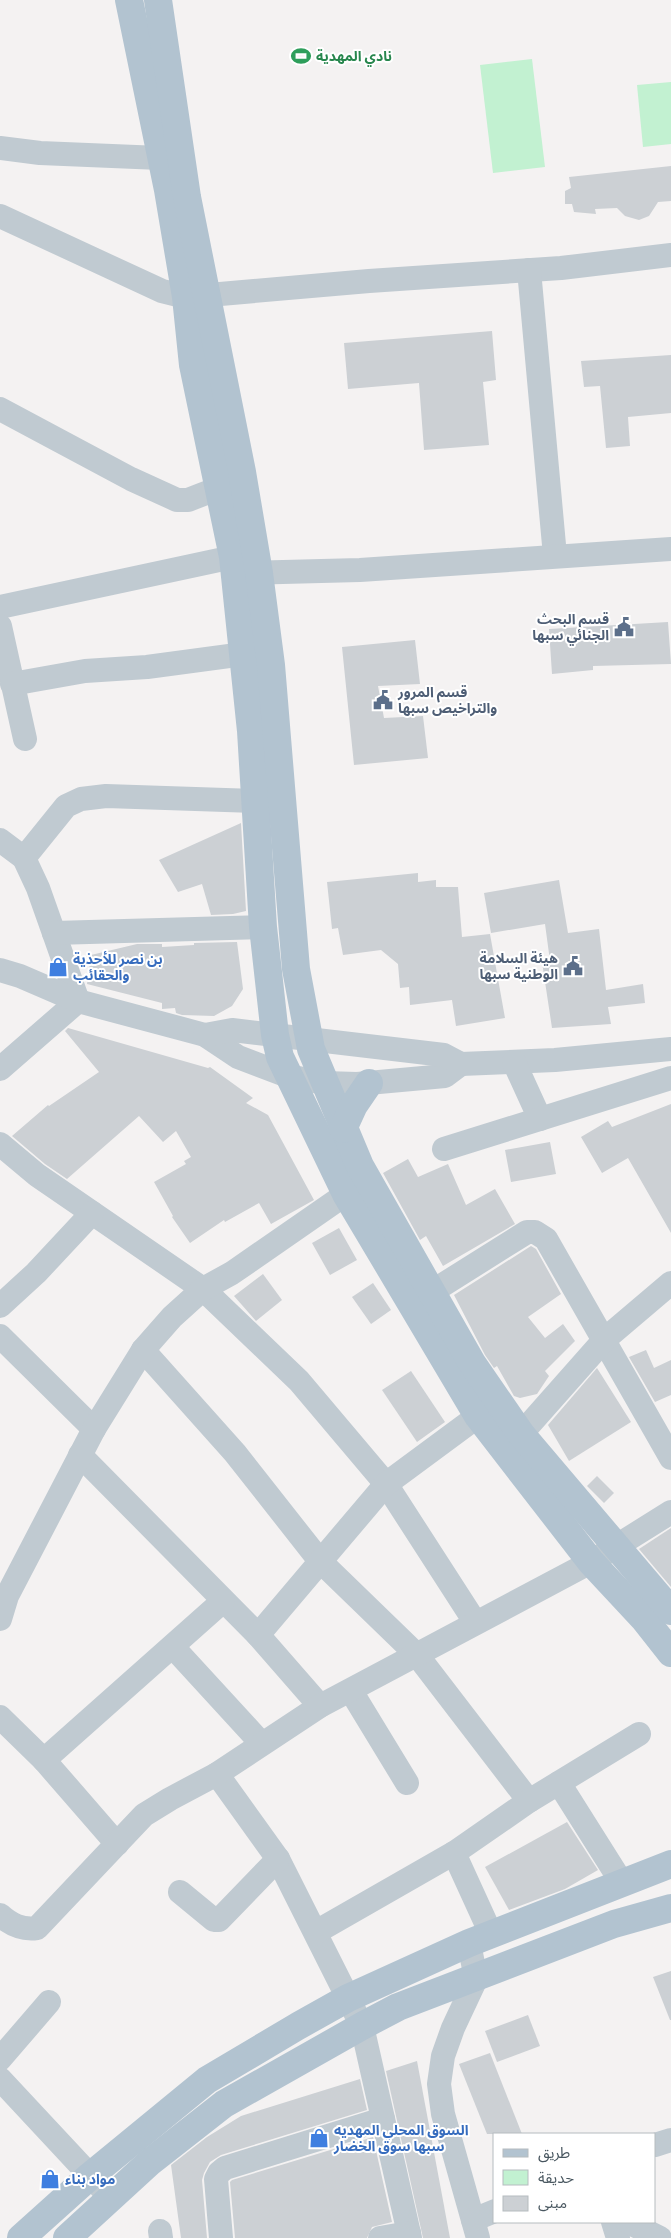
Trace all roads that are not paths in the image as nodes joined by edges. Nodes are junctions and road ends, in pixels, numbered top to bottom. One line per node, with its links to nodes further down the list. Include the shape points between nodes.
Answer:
1 (129, 0): 4 (main road)
2 (158, 0): 8 (main road, via 187,197)
3 (0, 148): 4 (street)
4 (160, 158): 8 (main road)
5 (0, 216): 8 (street, via 162,291)
6 (671, 255): 7 (street)
7 (529, 270): 8 (street); 12 (street)
8 (197, 296): 10 (main road, via 194,365); 13 (main road, via 242,472)
9 (0, 409): 10 (street, via 177,500 188,500)
10 (219, 488): 13 (main road)
11 (671, 549): 12 (street)
12 (556, 556): 13 (street, via 360,570)
13 (242, 567): 14 (street); 16 (main road); 28 (main road, via 271,665 296,969)
14 (0, 607)
15 (0, 626): 17 (street)
16 (244, 654): 17 (street, via 84,671); 19 (main road, via 252,731)
17 (12, 684): 18 (street)
18 (25, 739)
19 (254, 801): 21 (street, via 106,796 81,799 66,806); 22 (main road)
20 (0, 840): 21 (street)
21 (24, 858): 23 (street)
22 (263, 927): 23 (street); 27 (main road)
23 (54, 933): 25 (street)
24 (0, 970): 25 (street)
25 (78, 1001): 26 (street); 32 (street)
26 (205, 1034): 27 (street, via 232,1030); 33 (street, via 238,1057)
27 (275, 1035): 28 (street); 33 (main road)
28 (308, 1040): 31 (street, via 444,1055); 35 (main road)
29 (671, 1049): 30 (street)
30 (514, 1062): 31 (street); 37 (street)
31 (462, 1064): 36 (street, via 445,1076)
32 (0, 1069)
33 (288, 1076): 35 (street); 41 (main road)
34 (671, 1078): 37 (street)
35 (324, 1083): 36 (street); 38 (main road)
36 (369, 1083): 38 (main road)
37 (540, 1119): 40 (street)
38 (343, 1129): 45 (main road, via 360,1166)
39 (0, 1144): 42 (street)
40 (444, 1149)
41 (346, 1194): 44 (street, via 232,1273); 50 (main road)
42 (92, 1213): 44 (street); 46 (street)
43 (671, 1282): 48 (street)
44 (203, 1289): 49 (street); 55 (street, via 299,1381)
45 (432, 1291): 48 (street, via 527,1232 535,1232 546,1239); 52 (main road, via 472,1363)
46 (0, 1306)
47 (0, 1336): 51 (street)
48 (605, 1339): 52 (street); 54 (street)
49 (143, 1350): 51 (street); 58 (street, via 234,1453)
50 (478, 1416): 55 (street); 59 (main road)
51 (94, 1429): 53 (street)
52 (521, 1434): 57 (main road)
53 (80, 1455): 60 (street); 61 (street)
54 (671, 1458)
55 (386, 1484): 58 (street); 64 (street)
56 (671, 1512): 57 (street)
57 (617, 1546): 59 (street); 62 (main road)
58 (320, 1560): 65 (street); 68 (street)
59 (591, 1562): 64 (street); 67 (main road)
60 (4, 1591): 63 (street)
61 (223, 1601): 65 (street); 66 (street)
62 (671, 1611)
63 (0, 1619)
64 (475, 1622): 68 (street)
65 (258, 1635): 70 (street)
66 (173, 1648): 73 (street); 74 (street)
67 (671, 1653)
68 (417, 1655): 69 (street); 78 (street)
69 (351, 1691): 70 (street); 76 (street)
70 (320, 1706): 73 (street)
71 (0, 1717): 74 (street)
72 (639, 1734): 77 (street)
73 (262, 1743): 75 (street)
74 (44, 1760): 79 (street)
75 (217, 1774): 79 (street, via 144,1815); 81 (street)
76 (407, 1783)
77 (559, 1783): 78 (street); 83 (street)
78 (529, 1801): 80 (street)
79 (118, 1844): 86 (street, via 37,1928 17,1927)
80 (454, 1853): 87 (street); 88 (street)
81 (278, 1859): 84 (street, via 219,1920 214,1920); 87 (street)
82 (667, 1861): 83 (main road)
83 (622, 1883): 88 (main road)
84 (180, 1892)
85 (671, 1908): 89 (main road, via 614,1924)
86 (0, 1915)
87 (316, 1932): 90 (street)
88 (480, 1939): 89 (street); 90 (main road)
89 (476, 1979): 92 (main road, via 398,2007); 103 (street, via 443,2056 439,2084 443,2114)
90 (348, 1998): 92 (street); 98 (main road, via 207,2080)
91 (49, 2002): 93 (street)
92 (362, 2026): 95 (street); 99 (main road, via 224,2104 150,2162)
93 (0, 2059)
94 (0, 2079): 98 (street)
95 (383, 2119): 104 (street); 107 (street, via 225,2168 216,2179)
96 (671, 2140): 97 (street)
97 (656, 2145)
98 (90, 2176): 99 (street); 105 (main road)
99 (111, 2198): 106 (main road)
100 (493, 2213): 103 (street)
101 (612, 2223): 109 (street)
102 (630, 2223): 110 (street)
103 (475, 2229)
104 (410, 2236): 108 (street)
105 (21, 2238)
106 (67, 2238)
107 (221, 2238)
108 (380, 2238)
109 (618, 2238)
110 (660, 2238)

